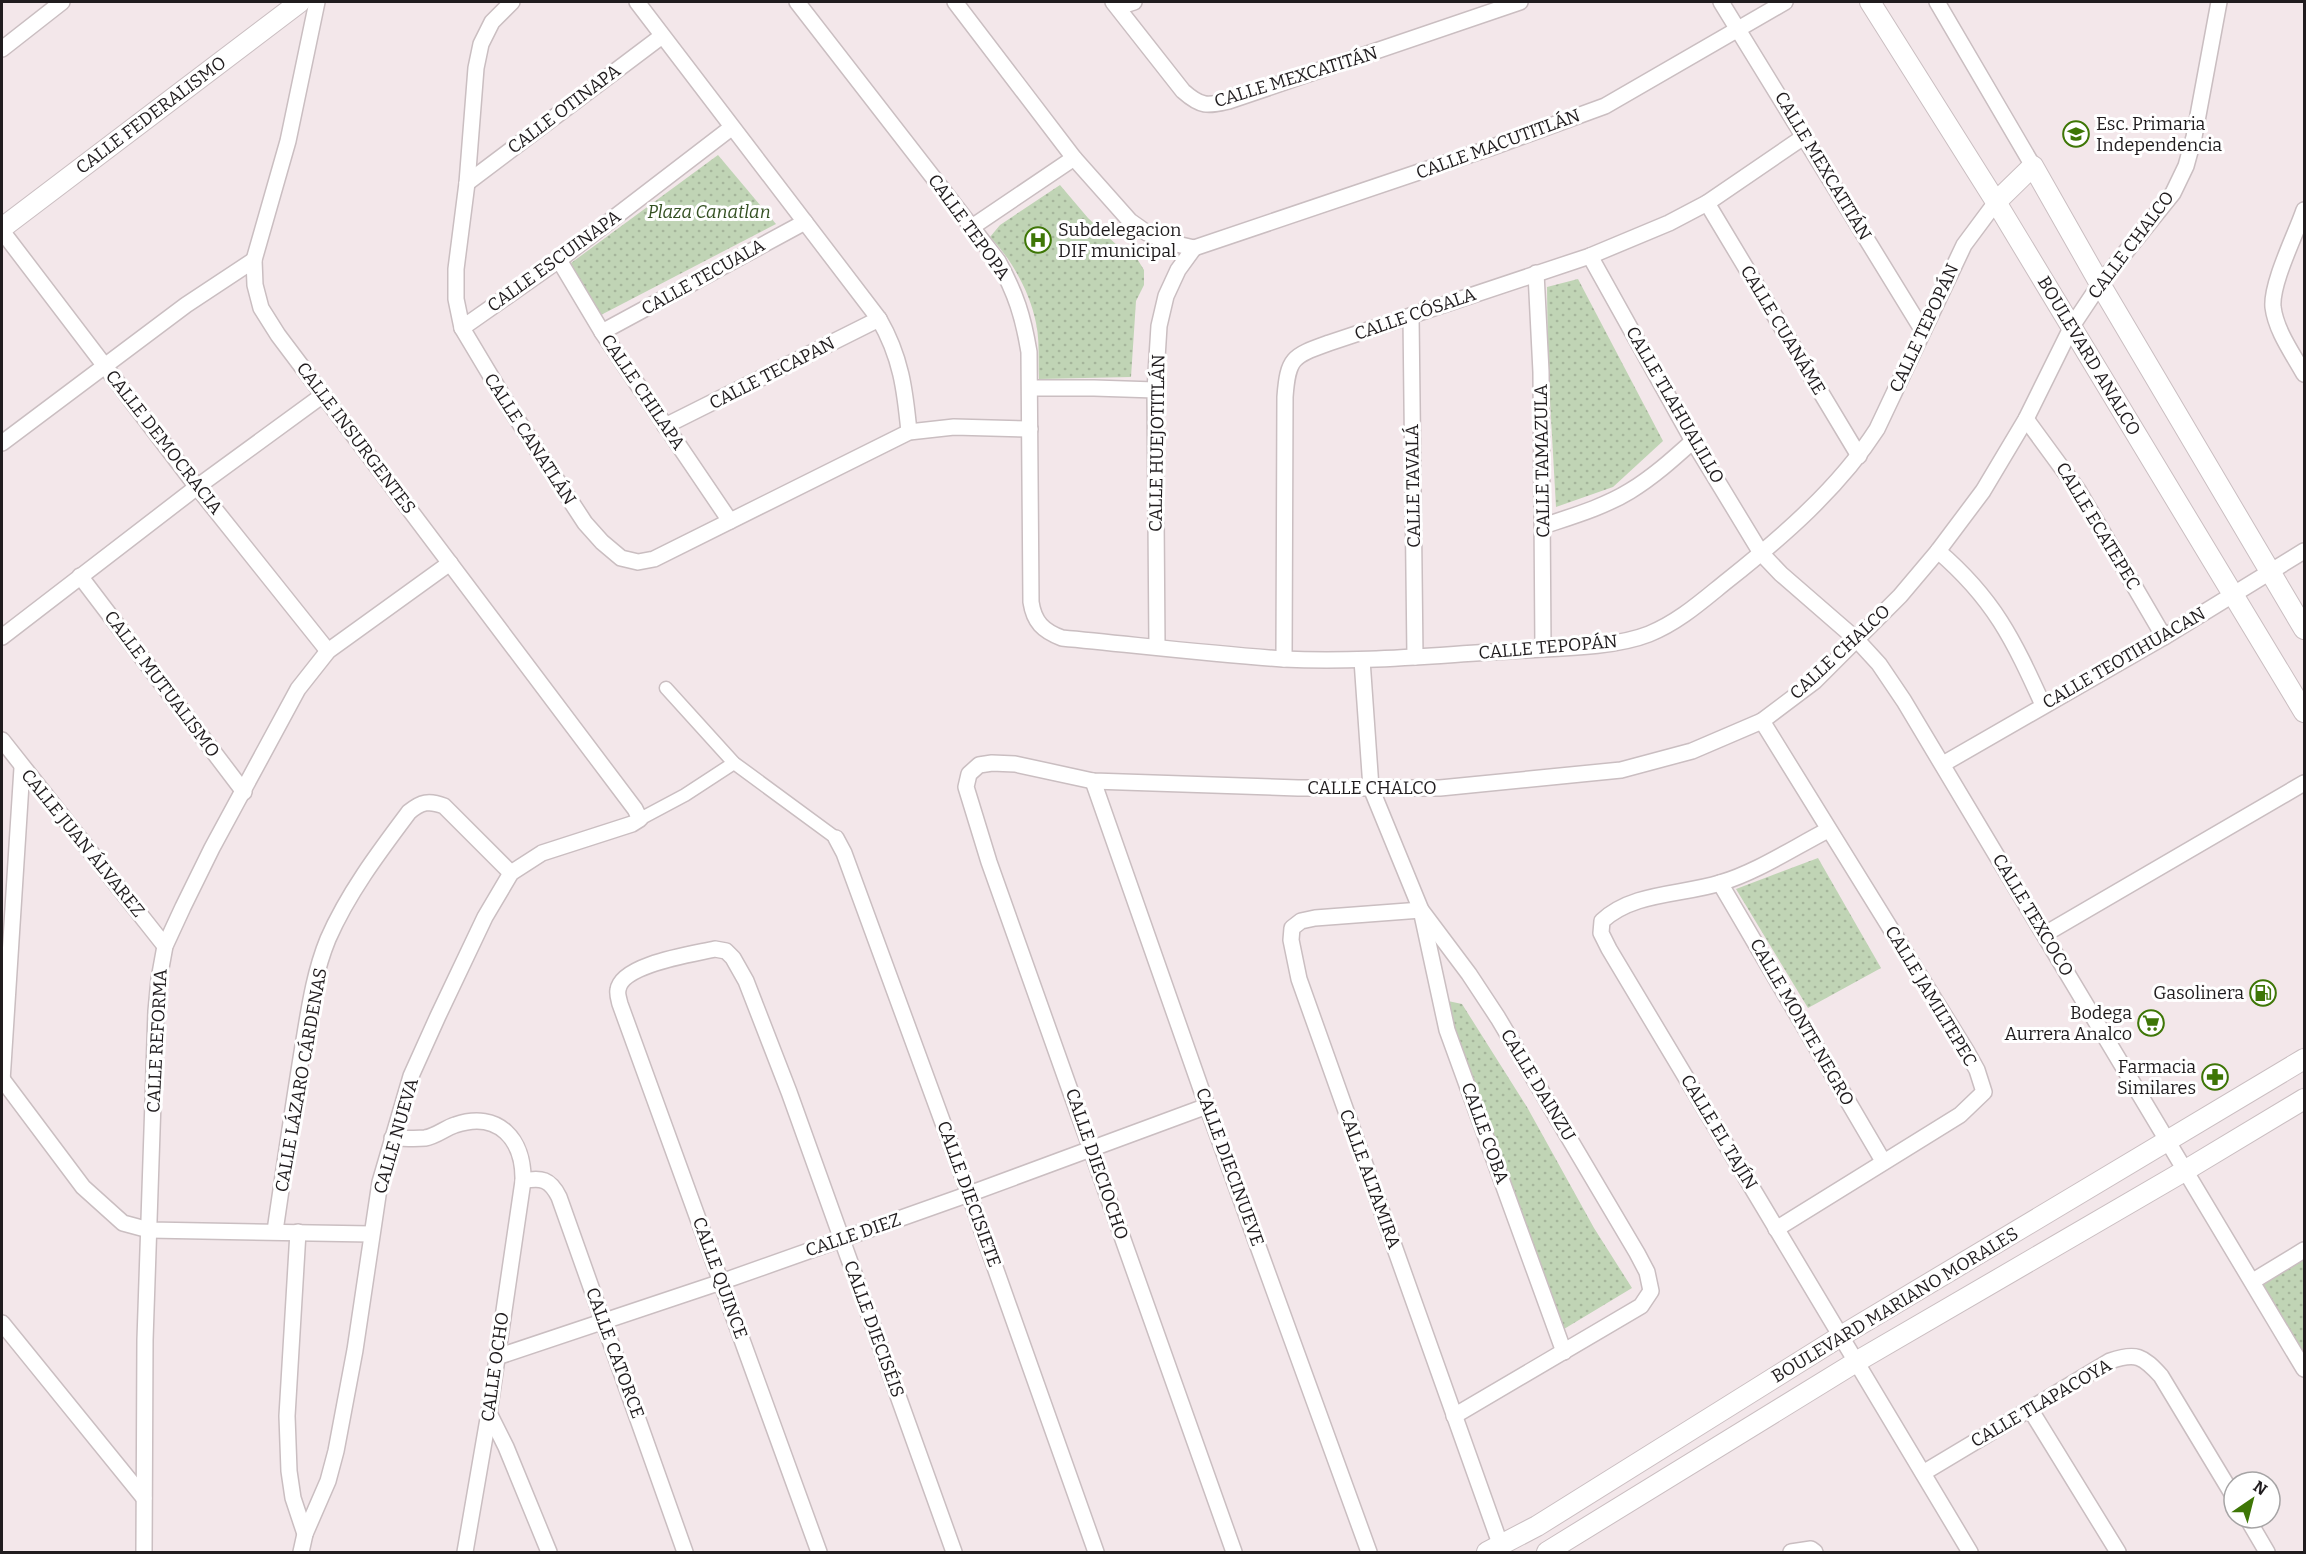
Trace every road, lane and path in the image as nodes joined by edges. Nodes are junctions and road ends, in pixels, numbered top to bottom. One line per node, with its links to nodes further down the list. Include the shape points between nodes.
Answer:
1 (62, 2): 18 (street)
2 (300, 2): 29 (street, CALLE FEDERALISMO)
3 (317, 2): 32 (street, CALLE INSURGENTES, via 288,141)
4 (512, 2): 23 (street, CALLE CANATLÁN, via 492,22 482,44 475,80)
5 (637, 2): 17 (street)
6 (797, 2): 28 (street, CALLE TEPOPA)
7 (955, 2): 21 (street)
8 (1134, 2): 15 (street)
9 (1520, 2): 15 (street, CALLE MEXCATITÁN, via 1210,105 1196,103 1183,92)
10 (1721, 2): 16 (street, CALLE MEXCATITÁN)
11 (1785, 2): 16 (street, CALLE MACUTITLÁN)
12 (1870, 2): 24 (street, BOULEVARD ANALCO)
13 (1937, 2): 22 (street)
14 (2219, 2): 35 (street, CALLE CHALCO, via 2186,166 2168,201)
15 (1115, 4)
16 (1737, 27): 20 (street, CALLE MEXCATITÁN); 30 (street, CALLE MACUTITLÁN, via 1605,106)
17 (662, 36): 19 (street); 23 (street, CALLE OTINAPA)
18 (2, 49)
19 (731, 128): 27 (street); 33 (street, CALLE ESCUINAPA)
20 (1805, 136): 25 (street, CALLE CÓSALA); 40 (street, CALLE MEXCATITÁN)
21 (1074, 159): 28 (street); 30 (street, via 1130,221 1168,242)
22 (2033, 166): 24 (street, CALLE TEPOPÁN); 35 (street)
23 (467, 183): 39 (street, CALLE CANATLÁN, via 456,269 456,299)
24 (1996, 202): 38 (street, BOULEVARD ANALCO); 40 (street, CALLE TEPOPÁN, via 1964,245)
25 (1707, 203): 31 (street, CALLE CÓSALA); 53 (street, CALLE CUANÁME)
26 (2304, 210): 43 (street, via 2276,286 2273,306)
27 (805, 222): 37 (street); 41 (street, CALLE TECUALA)
28 (972, 227): 44 (street, CALLE TEPOPA, via 998,261 1017,299 1029,352)
29 (2, 230): 42 (street, CALLE DEMOCRACIA)
30 (1194, 248): 45 (street, CALLE HUEJOTITLÁN, via 1166,296 1159,326)
31 (1590, 256): 34 (street, CALLE CÓSALA); 51 (street, CALLE TLAHUALILLO)
32 (254, 260): 42 (street); 46 (street, CALLE INSURGENTES, via 261,308)
33 (559, 260): 39 (street, CALLE ESCUINAPA); 41 (street, CALLE CHILAPA)
34 (1536, 273): 36 (street, CALLE CÓSALA); 56 (street, CALLE TAMAZULA)
35 (2100, 284): 38 (street, CALLE CHALCO); 61 (street)
36 (1411, 316): 72 (street, CALLE TAVALÁ); 73 (street, CALLE CÓSALA, via 1305,352 1292,360 1286,376)
37 (879, 319): 48 (street, CALLE TECAPAN); 50 (street, via 899,363)
38 (2072, 326): 47 (street, CALLE CHALCO); 63 (street, BOULEVARD ANALCO)
39 (462, 328): 55 (street, CALLE CANATLÁN, via 585,523 621,558 638,562 654,558)
40 (1923, 331): 53 (street, CALLE TEPOPÁN, via 1877,429)
41 (602, 332): 48 (street, CALLE CHILAPA)
42 (104, 364): 52 (street); 54 (street, CALLE DEMOCRACIA)
43 (2304, 374)
44 (1030, 388): 45 (street); 49 (street, CALLE TEPOPA)
45 (1155, 390): 69 (street, CALLE HUEJOTITLÁN)
46 (323, 395): 54 (street); 60 (street, CALLE INSURGENTES)
47 (2026, 419): 57 (street, CALLE CHALCO, via 1983,491); 67 (street, CALLE ECATEPEC, via 2078,490)
48 (665, 426): 55 (street, CALLE CHILAPA)
49 (1030, 429): 50 (street, CALLE CANATLÁN, via 954,427); 64 (street, CALLE TEPOPA)
50 (909, 432): 55 (street, CALLE CANATLÁN)
51 (1693, 441): 56 (street, via 1629,492 1590,511); 59 (street, CALLE TLAHUALILLO)
52 (2, 443)
53 (1860, 456): 59 (street, CALLE TEPOPÁN)
54 (197, 487): 62 (street); 71 (street, CALLE DEMOCRACIA)
55 (730, 521)
56 (1543, 526): 70 (street, CALLE TAMAZULA)
57 (1938, 551): 68 (street, CALLE CHALCO); 76 (street, via 1963,572 2000,618)
58 (2304, 551): 61 (street, CALLE TEOTIHUACAN)
59 (1761, 553): 68 (street, CALLE TEXCOCO); 70 (street, CALLE TEPOPÁN, via 1679,618 1649,634 1619,642)
60 (450, 563): 71 (street, CALLE REFORMA); 88 (street, CALLE INSURGENTES)
61 (2270, 572): 63 (street, CALLE TEOTIHUACAN); 65 (street)
62 (80, 576): 66 (street); 87 (street, CALLE MUTUALISMO)
63 (2232, 595): 67 (street, CALLE TEOTIHUACAN); 77 (street, BOULEVARD ANALCO)
64 (1031, 602): 69 (street, CALLE TEPOPÁN, via 1033,616 1049,634)
65 (2304, 629)
66 (2, 637)
67 (2164, 637): 76 (street, CALLE TEOTIHUACAN)
68 (1857, 640): 78 (street, CALLE CHALCO, via 1815,681); 81 (street, CALLE TEXCOCO, via 1904,700)
69 (1157, 647): 73 (street, CALLE TEPOPÁN)
70 (1543, 649): 72 (street, CALLE TEPOPÁN)
71 (328, 651): 87 (street, CALLE REFORMA, via 298,689)
72 (1415, 657): 74 (street, CALLE TEPOPÁN)
73 (1284, 659): 74 (street, CALLE TEPOPÁN)
74 (1362, 660): 86 (street, CALLE DAINZU)
75 (666, 688): 80 (street)
76 (2043, 705): 81 (street, CALLE TEOTIHUACAN)
77 (2304, 712)
78 (1762, 720): 86 (street, CALLE CHALCO, via 1692,751 1621,770 1440,788); 89 (street, CALLE JAMILTEPEC)
79 (2, 740): 82 (street, CALLE JUAN ÁLVAREZ)
80 (734, 763): 88 (street); 90 (street)
81 (1943, 764): 94 (street, CALLE TEXCOCO)
82 (22, 768): 95 (street, CALLE JUAN ÁLVAREZ); 98 (street)
83 (969, 774): 84 (street, CALLE CHALCO, via 979,765 1015,764); 103 (street, CALLE DIECIOCHO, via 966,787 971,808)
84 (1094, 781): 86 (street, CALLE CHALCO); 100 (street, CALLE DIECINUEVE)
85 (2304, 783): 94 (street)
86 (1371, 788): 93 (street, CALLE DAINZU)
87 (244, 792): 95 (street, CALLE REFORMA)
88 (640, 819): 91 (street, CALLE NUEVA, via 542,853)
89 (1828, 830): 92 (street, CALLE EL TAJÍN); 104 (street, CALLE JAMILTEPEC, via 1967,1052 1984,1092 1960,1114)
90 (836, 838): 107 (street, CALLE DIECISIETE)
91 (511, 873): 101 (street, CALLE NUEVA, via 485,917 411,1076); 110 (street, CALLE LÁZARO CÁRDENAS, via 444,806 432,801 420,803 409,812 357,887 327,942 317,972)
92 (1720, 883): 104 (street, CALLE MONTE NEGRO); 108 (street, CALLE EL TAJÍN, via 1626,905 1602,921 1601,933)
93 (1421, 910): 120 (street, CALLE COBA, via 1447,1030); 120 (street, CALLE DAINZU, via 1498,1018 1647,1272 1652,1291 1641,1306); 126 (street, CALLE ALTAMIRA, via 1301,921 1292,928 1291,940 1299,979)
94 (2045, 934): 102 (street, CALLE TEXCOCO)
95 (165, 946): 109 (street, CALLE REFORMA, via 156,1011)
96 (716, 949): 113 (street, CALLE DIECISÉIS, via 734,958 746,981); 116 (street, CALLE QUINCE, via 636,969 618,988 620,1004)
97 (2304, 1059): 102 (street, BOULEVARD MARIANO MORALES)
98 (2, 1080): 109 (street, via 83,1187 123,1223)
99 (2304, 1099): 105 (street, BOULEVARD MARIANO MORALES)
100 (1207, 1106): 103 (street, CALLE DIEZ); 142 (street, CALLE DIECINUEVE)
101 (393, 1138): 106 (street, CALLE OCHO, via 427,1137 463,1123 493,1125 518,1146); 112 (street, CALLE NUEVA)
102 (2168, 1141): 105 (street, CALLE TEXCOCO); 119 (street, BOULEVARD MARIANO MORALES)
103 (1091, 1148): 107 (street, CALLE DIEZ); 141 (street, CALLE DIECIOCHO)
104 (1883, 1161): 108 (street, CALLE JAMILTEPEC)
105 (2186, 1170): 115 (street, CALLE TEXCOCO); 122 (street, BOULEVARD MARIANO MORALES)
106 (523, 1182): 117 (street, CALLE CATORCE, via 541,1178 555,1189); 121 (street, CALLE OCHO)
107 (969, 1194): 113 (street, CALLE DIEZ); 140 (street, CALLE DIECISIETE)
108 (1776, 1229): 119 (street, CALLE EL TAJÍN)
109 (149, 1230): 110 (street); 129 (street, CALLE REFORMA)
110 (276, 1231): 111 (street)
111 (297, 1232): 112 (street); 131 (street, via 287,1445 293,1498)
112 (371, 1234): 131 (street, CALLE NUEVA, via 336,1451 328,1481)
113 (841, 1239): 116 (street, CALLE DIEZ); 139 (street, CALLE DIECISÉIS)
114 (2304, 1250): 115 (street)
115 (2253, 1281): 123 (street, CALLE TEXCOCO)
116 (721, 1282): 117 (street, CALLE DIEZ); 138 (street, CALLE QUINCE)
117 (603, 1320): 121 (street, CALLE DIEZ); 137 (street, CALLE CATORCE)
118 (2, 1323): 129 (street)
119 (1841, 1336): 122 (street, CALLE EL TAJÍN); 132 (street, BOULEVARD MARIANO MORALES)
120 (1564, 1352): 126 (street, CALLE DAINZU)
121 (496, 1357): 125 (street, CALLE OCHO)
122 (1856, 1362): 127 (street, CALLE EL TAJÍN); 143 (street, BOULEVARD MARIANO MORALES)
123 (2304, 1369)
124 (2030, 1409): 127 (street, CALLE TLAPACOYA); 128 (street, CALLE TLAPACOYA, via 2110,1361 2137,1356 2161,1376); 147 (street)
125 (489, 1413): 135 (street, CALLE OCHO); 136 (street)
126 (1454, 1416): 132 (street, CALLE ALTAMIRA)
127 (1923, 1473): 146 (street, CALLE EL TAJÍN)
128 (2222, 1477)
129 (144, 1498): 133 (street, CALLE REFORMA)
130 (2254, 1530): 148 (street)
131 (305, 1534): 134 (street, CALLE NUEVA)
132 (1497, 1550)
133 (144, 1552)
134 (301, 1552)
135 (465, 1552)
136 (549, 1552)
137 (685, 1552)
138 (819, 1552)
139 (954, 1552)
140 (1096, 1552)
141 (1234, 1552)
142 (1369, 1552)
143 (1546, 1552)
144 (1791, 1552): 145 (street)
145 (1815, 1552)
146 (1970, 1552)
147 (2118, 1552)
148 (2267, 1552)

